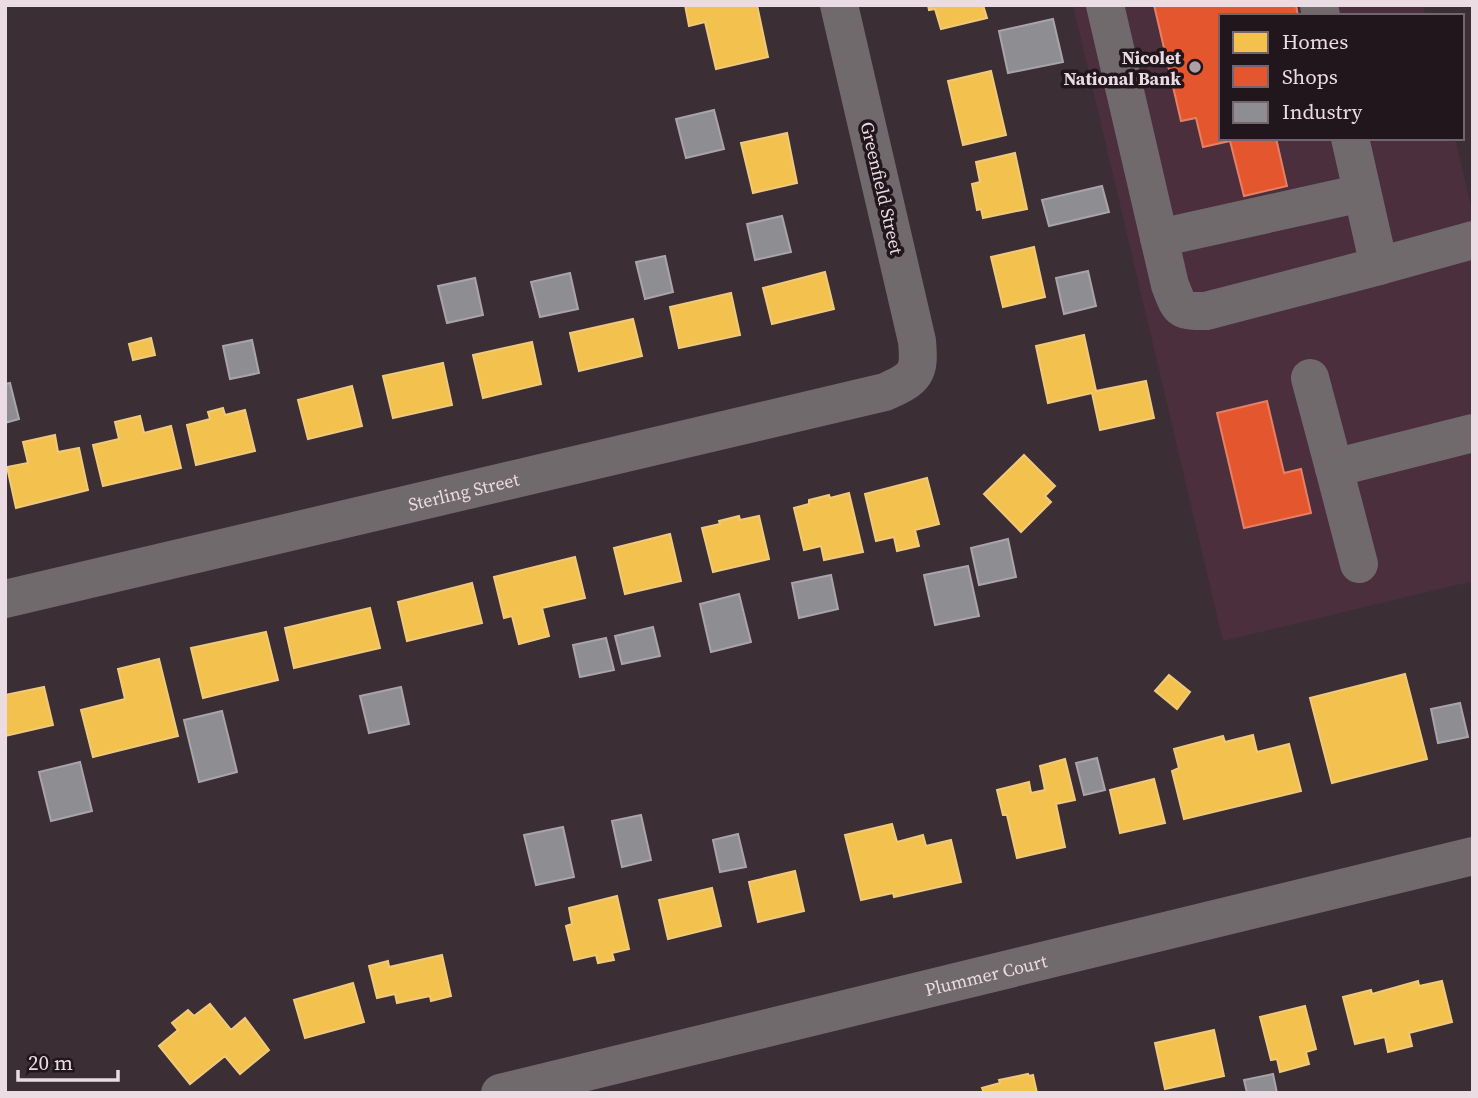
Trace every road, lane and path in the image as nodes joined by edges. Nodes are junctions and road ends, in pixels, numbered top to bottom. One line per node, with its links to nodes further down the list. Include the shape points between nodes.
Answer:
1 (839, 5): 8 (street, Greenfield Street, via 917,341)
2 (1105, 5): 5 (street)
3 (1350, 140): 4 (street)
4 (1362, 193): 5 (street); 7 (street)
5 (1159, 238): 7 (street, via 1170,285 1185,311 1206,311)
6 (1473, 240): 7 (street)
7 (1379, 266)
8 (916, 372): 13 (street, Sterling Street, via 885,392)
9 (1310, 378): 11 (street)
10 (1473, 433): 11 (street)
11 (1334, 468): 12 (street)
12 (1359, 564)
13 (5, 599)
14 (1473, 856): 15 (street, Plummer Court)
15 (500, 1093)

